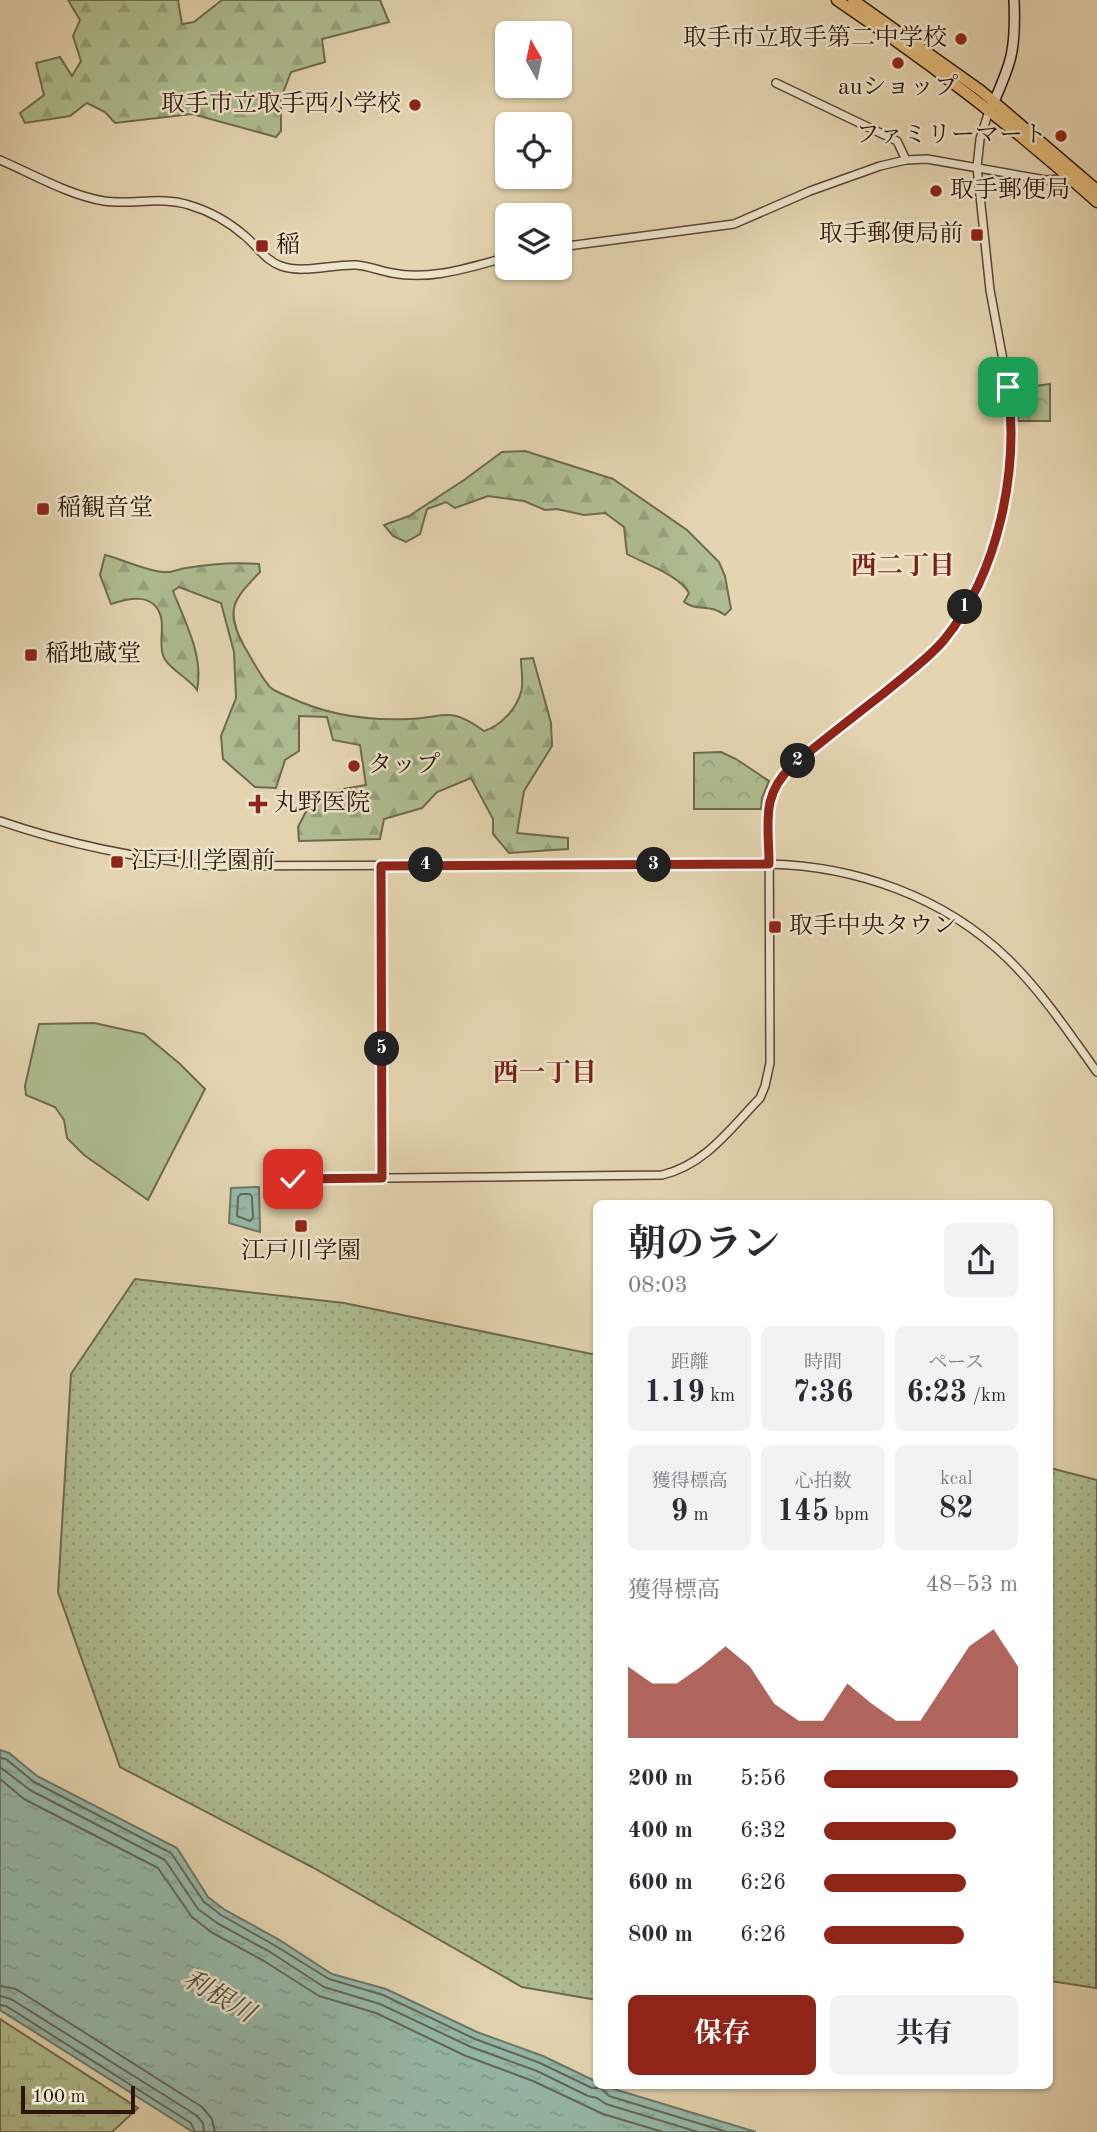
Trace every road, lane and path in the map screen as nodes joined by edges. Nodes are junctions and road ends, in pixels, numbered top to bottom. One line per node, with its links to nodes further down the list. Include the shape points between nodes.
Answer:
1 (837, 0): 6 (highway)
2 (853, 0): 5 (highway)
3 (1014, 0): 5 (main road, via 1012,56)
4 (776, 83): 8 (street, via 897,141)
5 (994, 101): 6 (main road); 11 (highway)
6 (989, 111): 9 (street); 10 (highway)
7 (0, 160): 14 (street, via 99,200 172,201 205,211 282,267 356,265 415,275 452,272)
8 (906, 160): 9 (street); 13 (street, via 810,191 734,224)
9 (976, 167): 10 (street, via 1046,180); 16 (street, via 1012,425 1009,484 997,533 962,614 943,641 777,782 769,800)
10 (1066, 175): 12 (highway)
11 (1097, 190)
12 (1097, 202)
13 (572, 245)
14 (495, 260)
15 (0, 821): 17 (street, via 79,846 169,862)
16 (769, 864): 17 (street); 18 (street, via 856,875 922,899 952,917 1006,957); 19 (street, via 769,1072 760,1098 702,1157 683,1169 651,1177)
17 (381, 866): 19 (street)
18 (1097, 1072)
19 (382, 1178): 20 (street)
20 (293, 1179)

